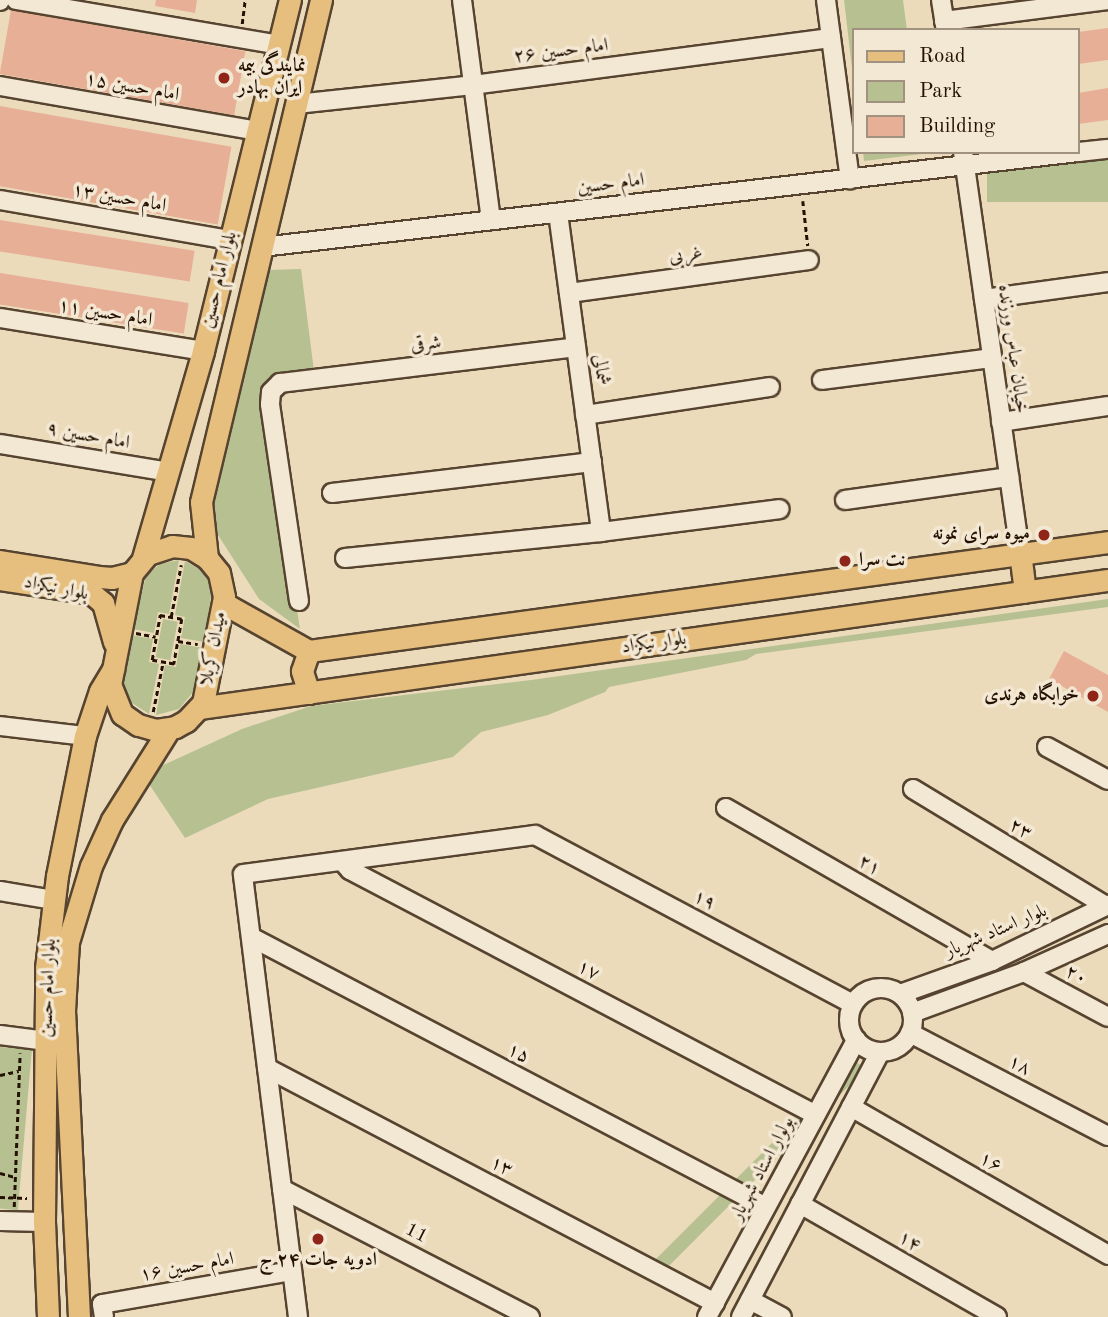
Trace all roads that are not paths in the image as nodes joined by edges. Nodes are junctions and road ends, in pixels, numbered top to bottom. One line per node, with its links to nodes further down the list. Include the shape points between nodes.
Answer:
1 (16, 0): 10 (street)
2 (290, 0): 10 (main road, بلوار امام حسین)
3 (321, 0): 13 (main road, بلوار امام حسین)
4 (462, 0): 11 (street)
5 (826, 0): 9 (street)
6 (941, 0): 8 (street)
7 (1108, 0): 8 (street)
8 (945, 26)
9 (831, 38): 11 (street, امام حسین ۲۶); 19 (street)
10 (279, 45): 14 (main road, بلوار امام حسین)
11 (473, 85): 13 (street, امام حسین ۲۶); 22 (street)
12 (0, 86): 14 (street, امام حسین ۱۵)
13 (296, 104): 24 (main road, بلوار امام حسین)
14 (257, 131): 23 (main road, بلوار امام حسین)
15 (1108, 149): 16 (street, امام حسین)
16 (1080, 152)
17 (1045, 154): 18 (street, امام حسین)
18 (964, 159): 19 (street, امام حسین); 28 (street, خیابان عباس ورزنده)
19 (850, 179): 21 (street, امام حسین)
20 (0, 200): 23 (street, امام حسین ۱۳)
21 (558, 213): 22 (street, امام حسین); 27 (street, شمالی)
22 (491, 220): 24 (street, امام حسین)
23 (230, 240): 24 (main road); 31 (main road, بلوار امام حسین)
24 (262, 247): 48 (main road, بلوار امام حسین, via 201,502)
25 (809, 260): 27 (street, غربی)
26 (1108, 282): 28 (street)
27 (569, 293): 30 (street, شمالی)
28 (984, 299): 32 (street, خیابان عباس ورزنده)
29 (0, 318): 31 (street, امام حسین ۱۱)
30 (576, 347): 36 (street, شمالی); 55 (street, شرقی, via 280,383 271,392 270,404)
31 (202, 351): 40 (main road, بلوار امام حسین)
32 (992, 358): 33 (street); 37 (street, خیابان عباس ورزنده)
33 (822, 380)
34 (770, 387): 36 (street)
35 (1108, 406): 37 (street)
36 (585, 415): 39 (street, شمالی)
37 (1001, 422): 41 (street, خیابان عباس ورزنده)
38 (0, 444): 40 (street, امام حسین ۹)
39 (592, 463): 42 (street); 45 (street, شمالی)
40 (169, 472): 51 (main road, بلوار امام حسین)
41 (1009, 477): 43 (street); 47 (street, خیابان عباس ورزنده)
42 (332, 493)
43 (845, 500)
44 (780, 509): 45 (street)
45 (601, 532): 49 (street)
46 (1108, 542): 47 (main road)
47 (1020, 552): 54 (main road); 57 (main road)
48 (207, 558): 51 (main road, via 185,547 165,547); 56 (main road, میدان کربلا, via 221,578)
49 (345, 558)
50 (0, 561): 51 (main road, بلوار نیکزاد, via 99,577)
51 (137, 566): 58 (main road)
52 (0, 579): 58 (main road, بلوار نیکزاد, via 91,593 103,603)
53 (1108, 580): 54 (main road, بلوار نیکزاد)
54 (1025, 592): 59 (main road, بلوار نیکزاد)
55 (299, 601)
56 (223, 603): 57 (main road); 60 (main road, میدان کربلا)
57 (309, 651): 59 (main road, via 302,671)
58 (115, 659): 62 (main road, via 111,691 119,709 132,722); 63 (main road, بلوار امام حسین)
59 (309, 693): 60 (main road, بلوار نیکزاد)
60 (200, 708): 62 (main road, میدان کربلا, via 186,721)
61 (0, 726): 63 (street)
62 (159, 729): 99 (main road, بلوار امام حسین, via 90,866 68,942 64,1011)
63 (85, 736): 70 (main road, بلوار امام حسین)
64 (1047, 747): 65 (street)
65 (1108, 780)
66 (914, 789): 71 (street, ۲۳)
67 (726, 808): 74 (street, ۲۱)
68 (342, 861): 73 (street, via 243,874); 77 (street, ۱۹, via 535,835); 87 (street, ۱۷, via 350,870)
69 (0, 891): 70 (street)
70 (54, 900): 83 (main road, بلوار امام حسین, via 46,968)
71 (1107, 905): 74 (street, بلوار استاد شهریار)
72 (1108, 934): 75 (street)
73 (251, 937): 85 (street); 91 (street, ۱۵)
74 (992, 961): 76 (street, بلوار استاد شهریار)
75 (1024, 972): 78 (street); 79 (street, ۲۰)
76 (900, 994): 77 (street, via 869,990); 78 (street)
77 (853, 1004): 82 (street, via 849,1021)
78 (912, 1013): 80 (street)
79 (1108, 1017)
80 (910, 1033): 84 (street, via 896,1048); 88 (street, ۱۸)
81 (0, 1035): 83 (street)
82 (856, 1040): 84 (street); 87 (street, بولوار استاد شهریار)
83 (47, 1041): 93 (main road, بلوار امام حسین)
84 (880, 1052): 86 (street)
85 (267, 1068): 89 (street); 97 (street, ۱۳)
86 (851, 1107): 90 (street); 94 (street, ۱۶)
87 (816, 1115): 91 (street, بولوار استاد شهریار)
88 (1108, 1136)
89 (282, 1189): 95 (street); 102 (street, 11)
90 (800, 1203): 96 (street); 105 (street, ۱۴)
91 (766, 1207): 97 (street, بولوار استاد شهریار)
92 (7, 1221): 93 (street)
93 (44, 1222): 98 (main road, بلوار امام حسین)
94 (1108, 1255)
95 (292, 1271): 100 (street, امام حسین ۱۶, via 102,1304); 101 (street)
96 (750, 1300): 103 (street); 104 (street)
97 (711, 1310)
98 (48, 1317)
99 (79, 1317)
100 (104, 1317)
101 (298, 1317)
102 (530, 1317)
103 (741, 1317)
104 (782, 1317)
105 (997, 1317)

